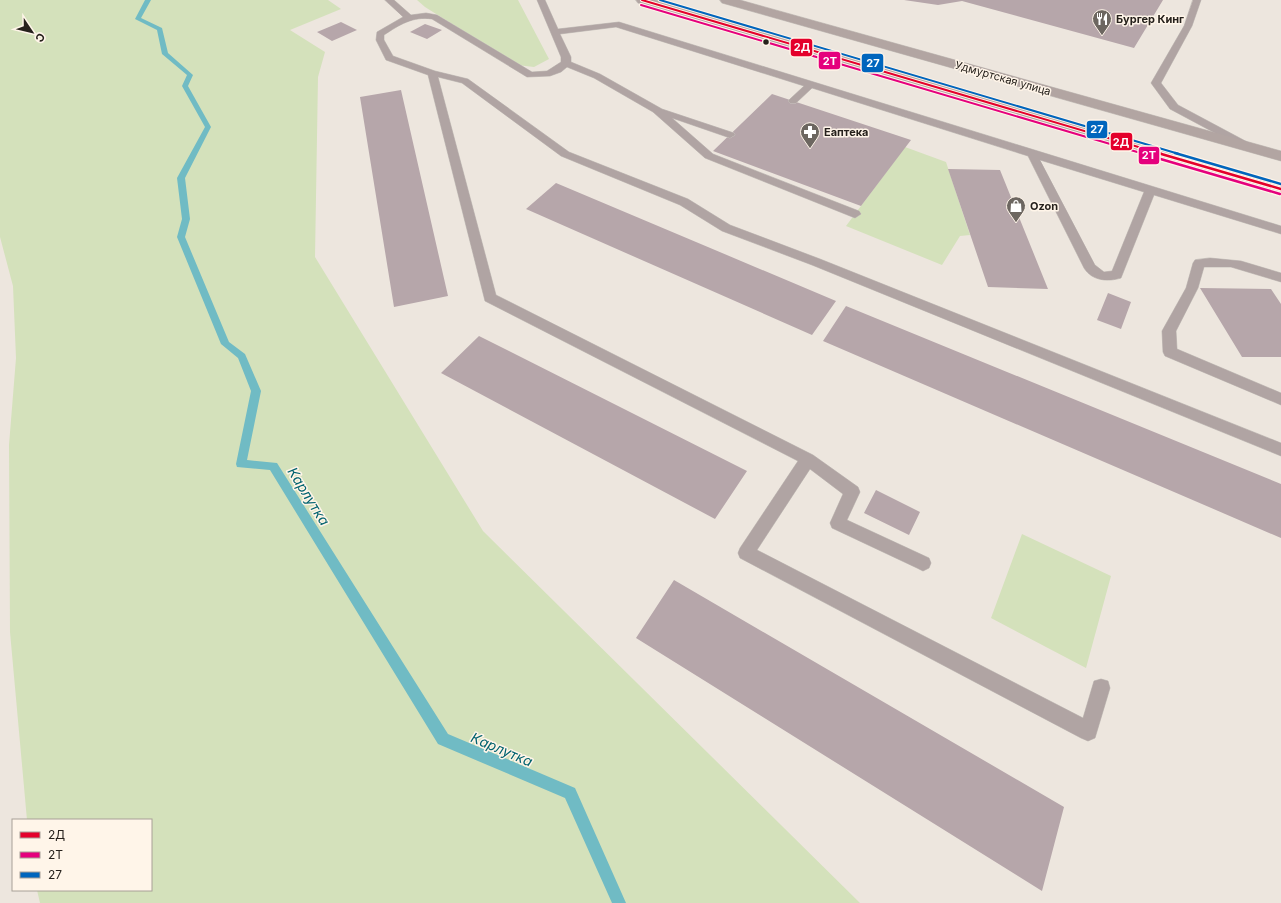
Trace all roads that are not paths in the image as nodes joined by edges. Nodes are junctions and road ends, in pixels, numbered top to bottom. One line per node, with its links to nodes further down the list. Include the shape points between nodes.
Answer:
1 (389, 0): 6 (lane)
2 (541, 0): 7 (lane)
3 (642, 0): 18 (main road)
4 (726, 0): 14 (main road, Удмуртская улица)
5 (1197, 0): 14 (lane, via 1188,26 1156,83 1174,107)
6 (408, 17): 8 (lane, via 423,14 434,17 530,75 554,73); 9 (lane, via 380,34 380,40 389,58)
7 (555, 32): 8 (lane, via 566,57); 10 (lane, via 616,24)
8 (566, 63): 12 (lane, via 597,76)
9 (432, 73): 23 (lane, via 465,81 565,154 684,202 726,228 838,270); 24 (lane, via 490,298)
10 (810, 85): 11 (lane); 15 (lane)
11 (794, 101)
12 (657, 110): 13 (lane); 19 (lane, via 709,156)
13 (730, 135)
14 (1248, 146): 16 (main road, Удмуртская улица)
15 (1032, 154): 17 (lane); 17 (lane, via 1090,268 1102,276 1117,275)
16 (1281, 156)
17 (1150, 190): 20 (lane)
18 (1281, 190)
19 (855, 214)
20 (1281, 230)
21 (1281, 278): 22 (lane, via 1235,263 1199,263 1192,288 1169,331 1170,352)
22 (1281, 399)
23 (1281, 450)
24 (808, 459): 25 (lane, via 852,492 838,523); 26 (lane, via 746,553 1088,731)
25 (923, 563)
26 (1101, 688)

